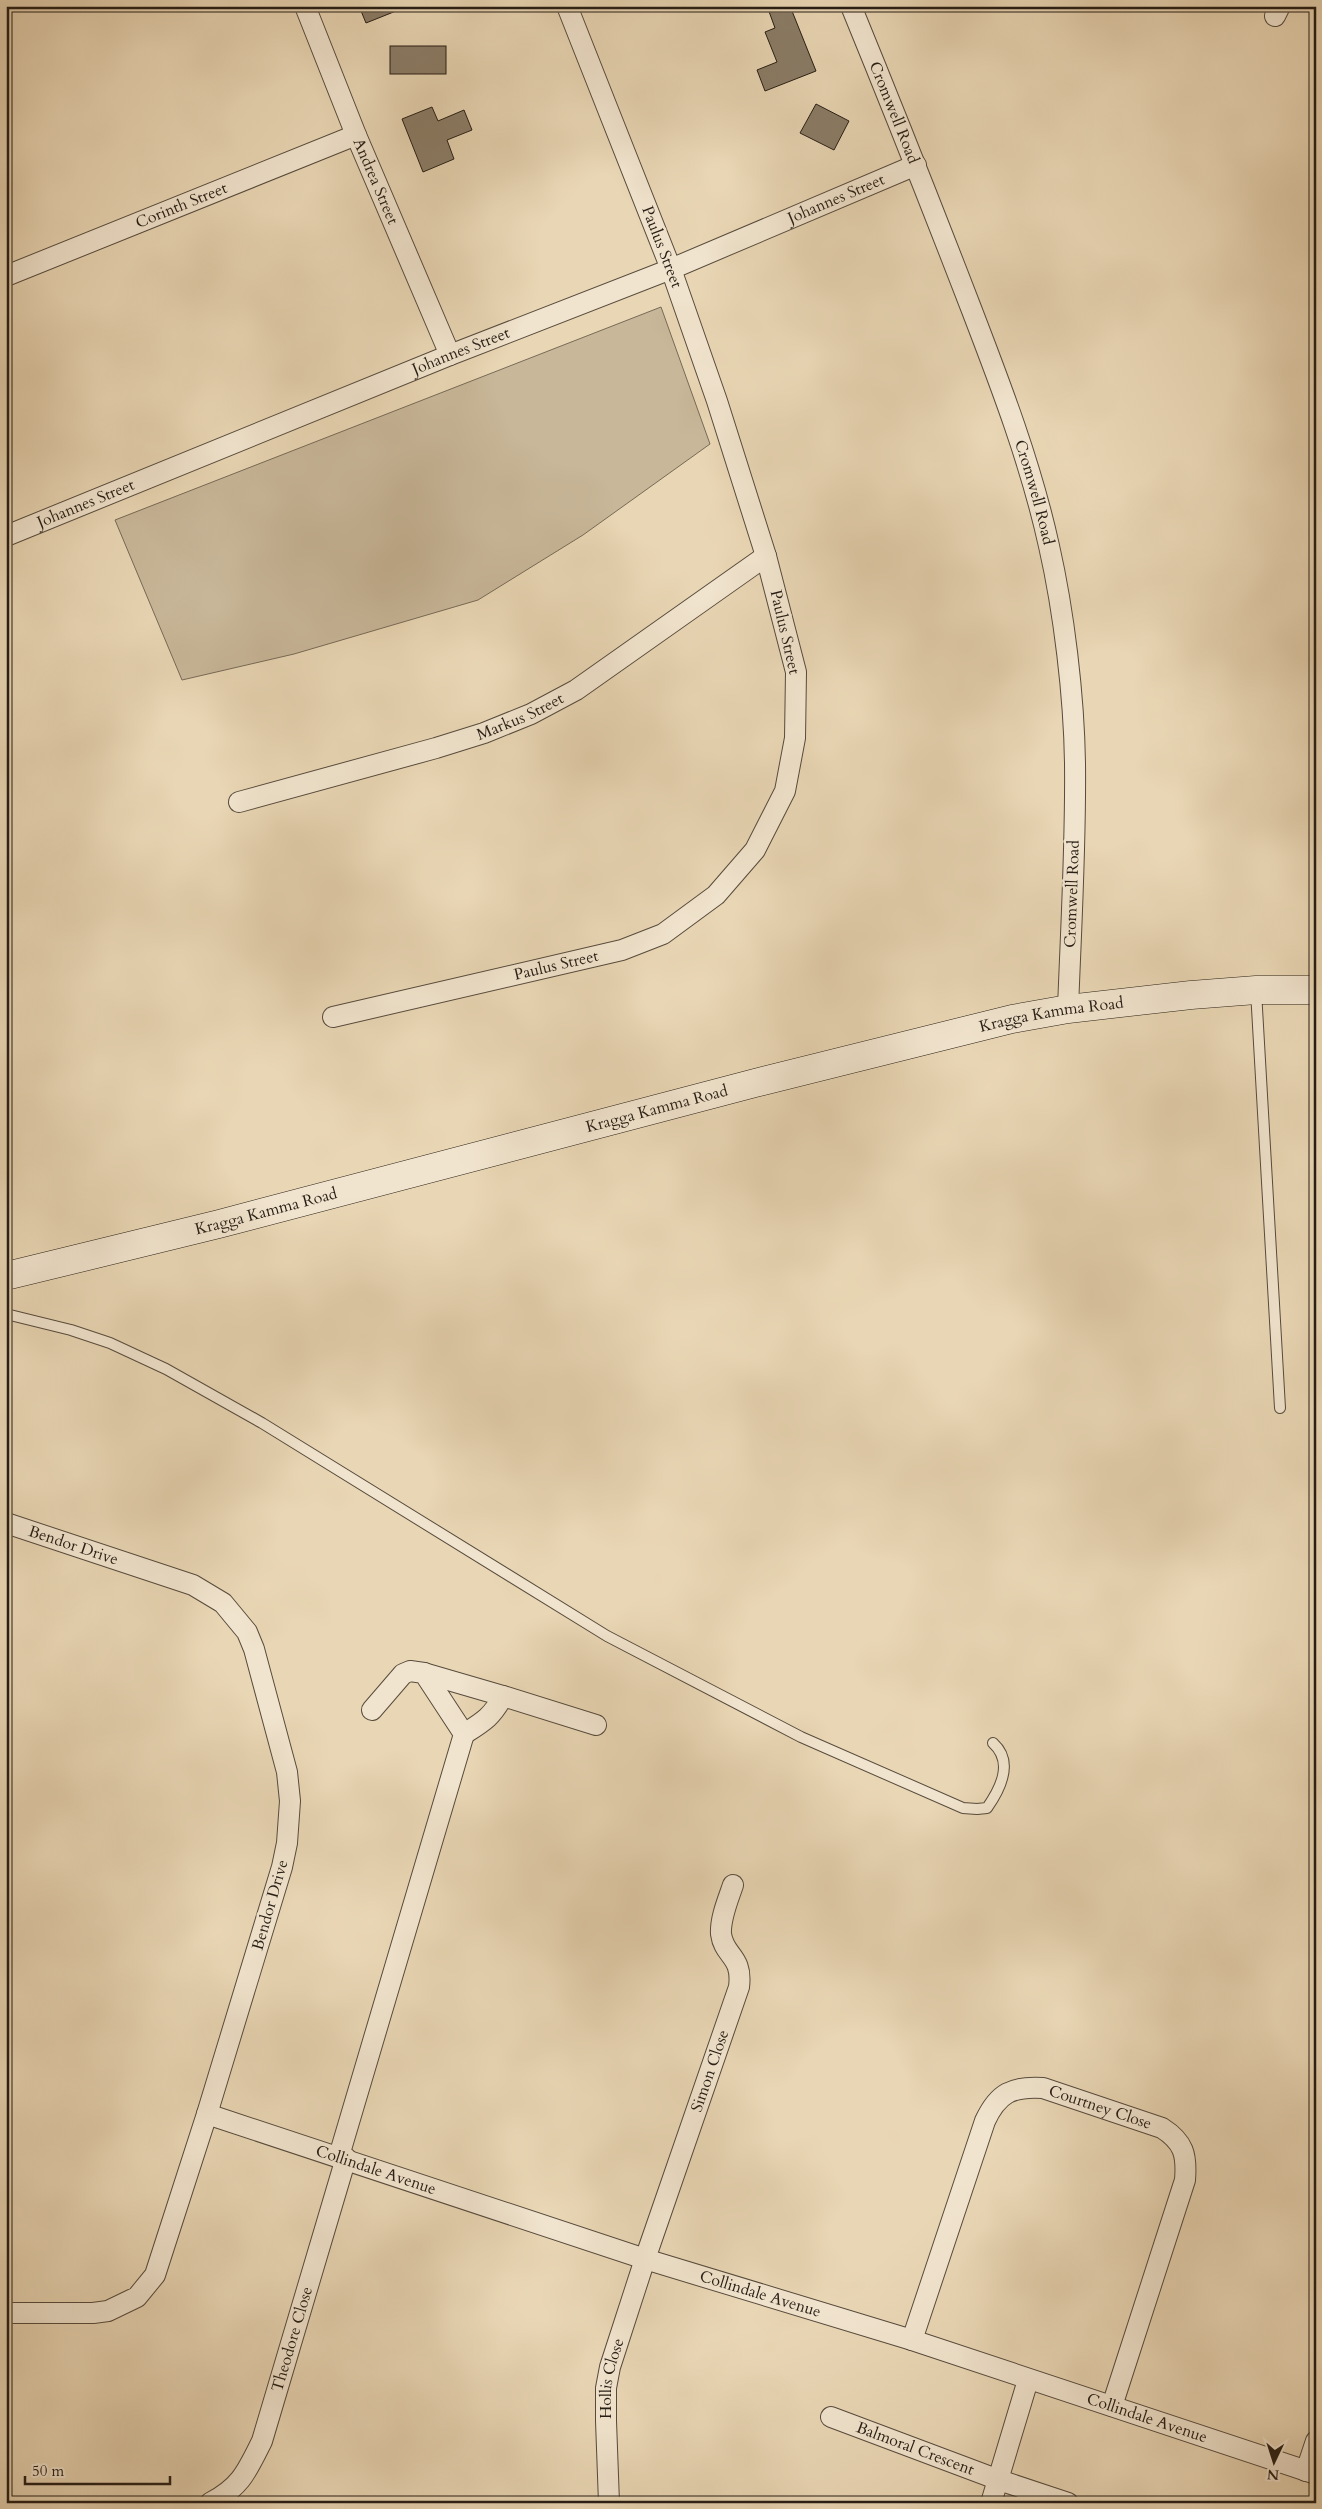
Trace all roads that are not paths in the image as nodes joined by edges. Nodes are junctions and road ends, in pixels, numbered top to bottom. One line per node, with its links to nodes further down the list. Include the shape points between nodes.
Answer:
1 (305, 6): 4 (street, Andrea Street)
2 (567, 6): 6 (street, Paulus Street)
3 (851, 6): 5 (street, Cromwell Road)
4 (356, 136): 7 (street, Corinth Street); 8 (street, Andrea Street)
5 (916, 165): 6 (street, Johannes Street); 14 (street, Cromwell Road, via 1022,446 1049,546 1072,704 1075,762)
6 (672, 269): 8 (street, Johannes Street); 10 (street, Paulus Street)
7 (6, 276)
8 (450, 355): 9 (street, Johannes Street)
9 (6, 536)
10 (766, 556): 11 (street, Markus Street, via 576,690 531,714 436,748); 15 (street, Paulus Street, via 796,672 796,738 785,791 764,833 755,850 716,895 663,934 622,950)
11 (239, 802)
12 (1256, 990): 13 (main road, Kragga Kamma Road); 14 (main road, Kragga Kamma Road); 18 (lane)
13 (1316, 990)
14 (1068, 1009): 16 (main road, Kragga Kamma Road, via 898,1047 219,1224)
15 (333, 1017)
16 (6, 1276)
17 (6, 1314): 25 (lane, via 110,1343 166,1369 262,1423 607,1636 801,1738 963,1808 977,1809 987,1808 995,1796 1005,1767 1005,1758)
18 (1280, 1408)
19 (6, 1524): 27 (street, Bendor Drive, via 193,1585 223,1603 247,1632 254,1649 287,1772 290,1822 282,1868)
20 (424, 1673): 21 (street); 22 (street, via 410,1671 403,1674); 24 (street)
21 (503, 1696): 23 (street); 24 (street, via 487,1720)
22 (372, 1710)
23 (596, 1725)
24 (464, 1734): 28 (street, Theodore Close)
25 (994, 1743)
26 (733, 1885): 29 (street, Simon Close, via 721,1934 725,1946 738,1963 741,1973 739,1987)
27 (207, 2114): 28 (street, Collindale Avenue); 30 (street, Bendor Drive, via 163,2255 148,2286 137,2297 108,2311 93,2314)
28 (342, 2157): 29 (street, Collindale Avenue); 38 (street, Theodore Close, via 262,2441 246,2474 228,2494)
29 (645, 2259): 31 (street, Collindale Avenue); 39 (street, Hollis Close, via 606,2388)
30 (6, 2313)
31 (912, 2340): 32 (street, Collindale Avenue); 33 (street, Courtney Close, via 993,2104 1006,2093 1023,2086 1043,2088 1162,2128 1175,2136 1184,2151 1185,2180)
32 (1028, 2380): 33 (street, Collindale Avenue); 37 (street)
33 (1112, 2406): 36 (street, Collindale Avenue)
34 (831, 2417): 37 (street, Balmoral Crescent)
35 (1316, 2441): 36 (street)
36 (1311, 2472)
37 (998, 2480): 40 (street); 41 (street, Balmoral Crescent)
38 (210, 2503)
39 (609, 2503)
40 (991, 2503)
41 (1068, 2503)

